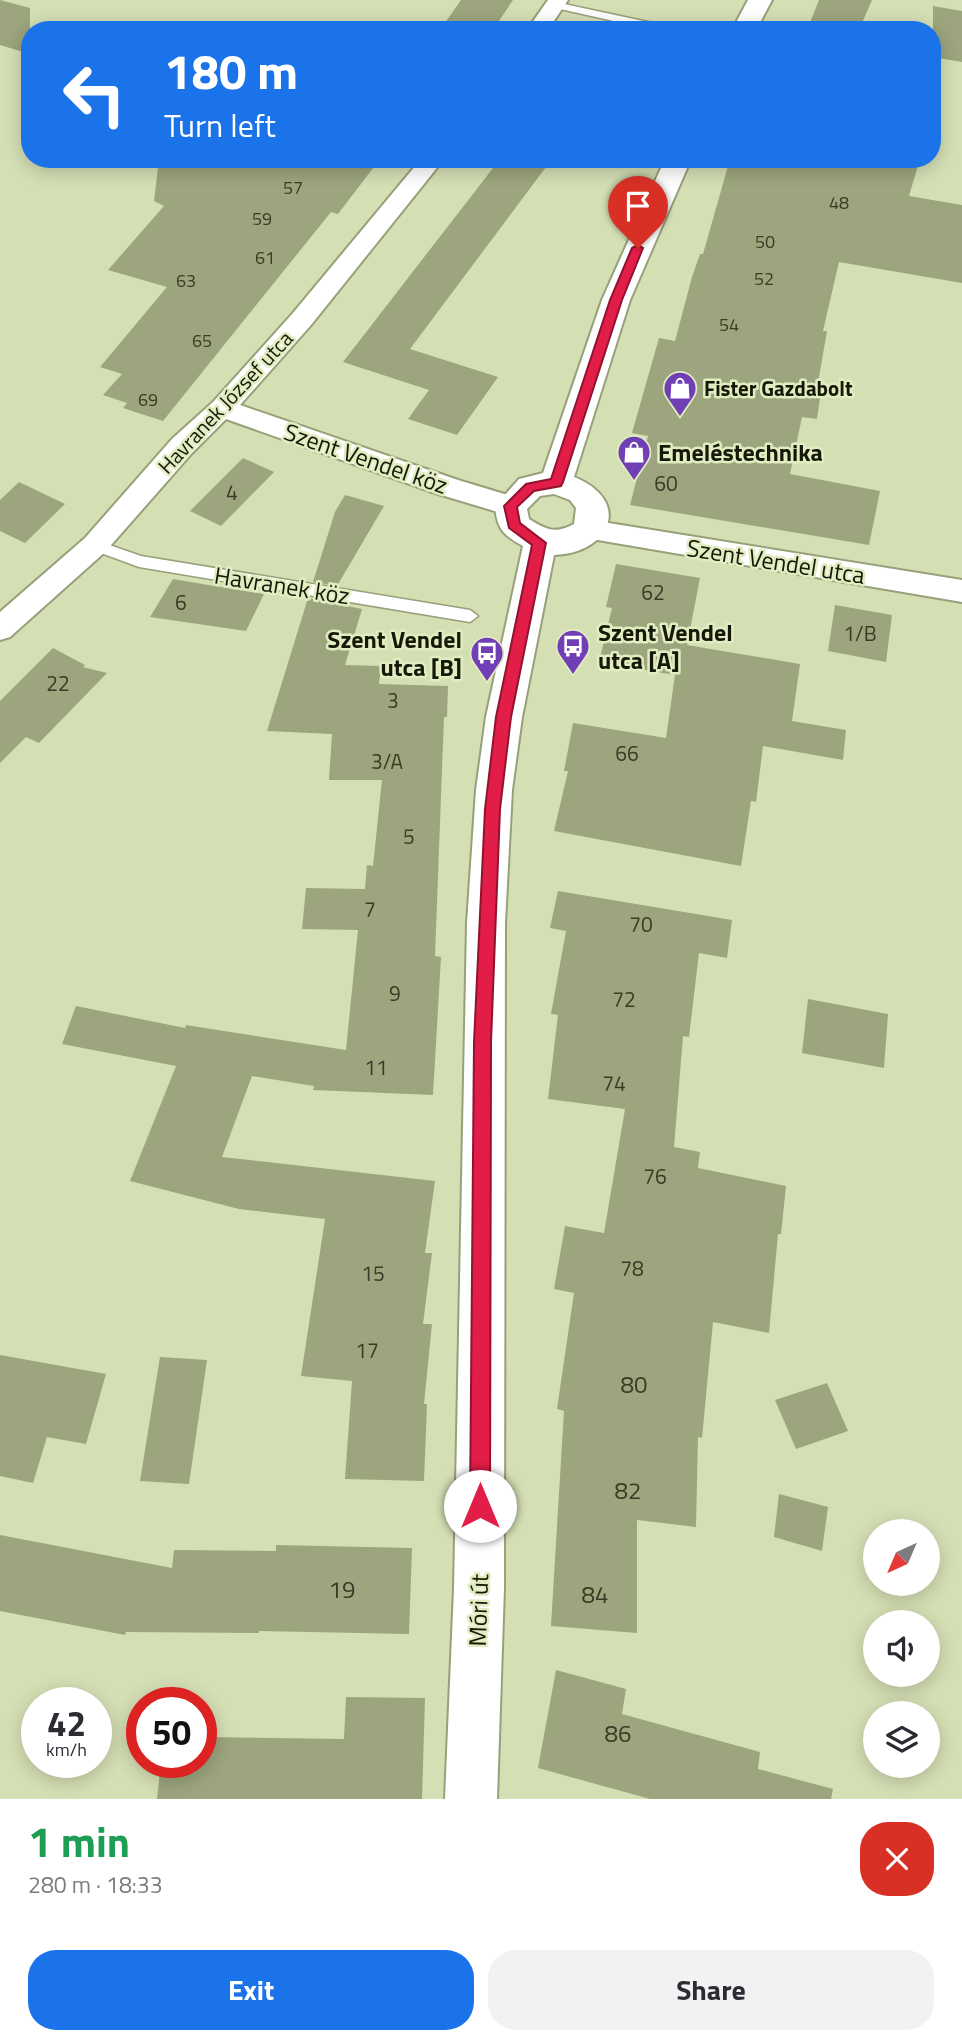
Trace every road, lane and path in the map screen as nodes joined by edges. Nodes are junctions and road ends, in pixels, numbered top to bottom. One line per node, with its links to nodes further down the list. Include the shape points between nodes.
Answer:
1 (760, 0): 5 (main road)
2 (557, 3): 3 (street); 4 (lane)
3 (544, 21)
4 (633, 21)
5 (749, 21)
6 (426, 168): 8 (street, Havranek József utca)
7 (674, 168): 9 (main road, via 616,300)
8 (222, 408): 10 (street, Szent Vendel köz); 13 (street, Havranek József utca, via 182,446)
9 (556, 482): 10 (main road, via 530,487); 11 (main road, via 581,492 592,507)
10 (511, 506): 12 (main road, via 513,525)
11 (590, 530): 12 (main road, via 569,543); 14 (street, Szent Vendel utca)
12 (540, 543): 17 (main road, Móri út, via 504,717 494,790 486,923 479,1588)
13 (95, 545): 15 (lane, Havranek köz, via 139,561); 16 (street, Havranek József utca)
14 (962, 591)
15 (470, 616)
16 (0, 629)
17 (471, 1799)

